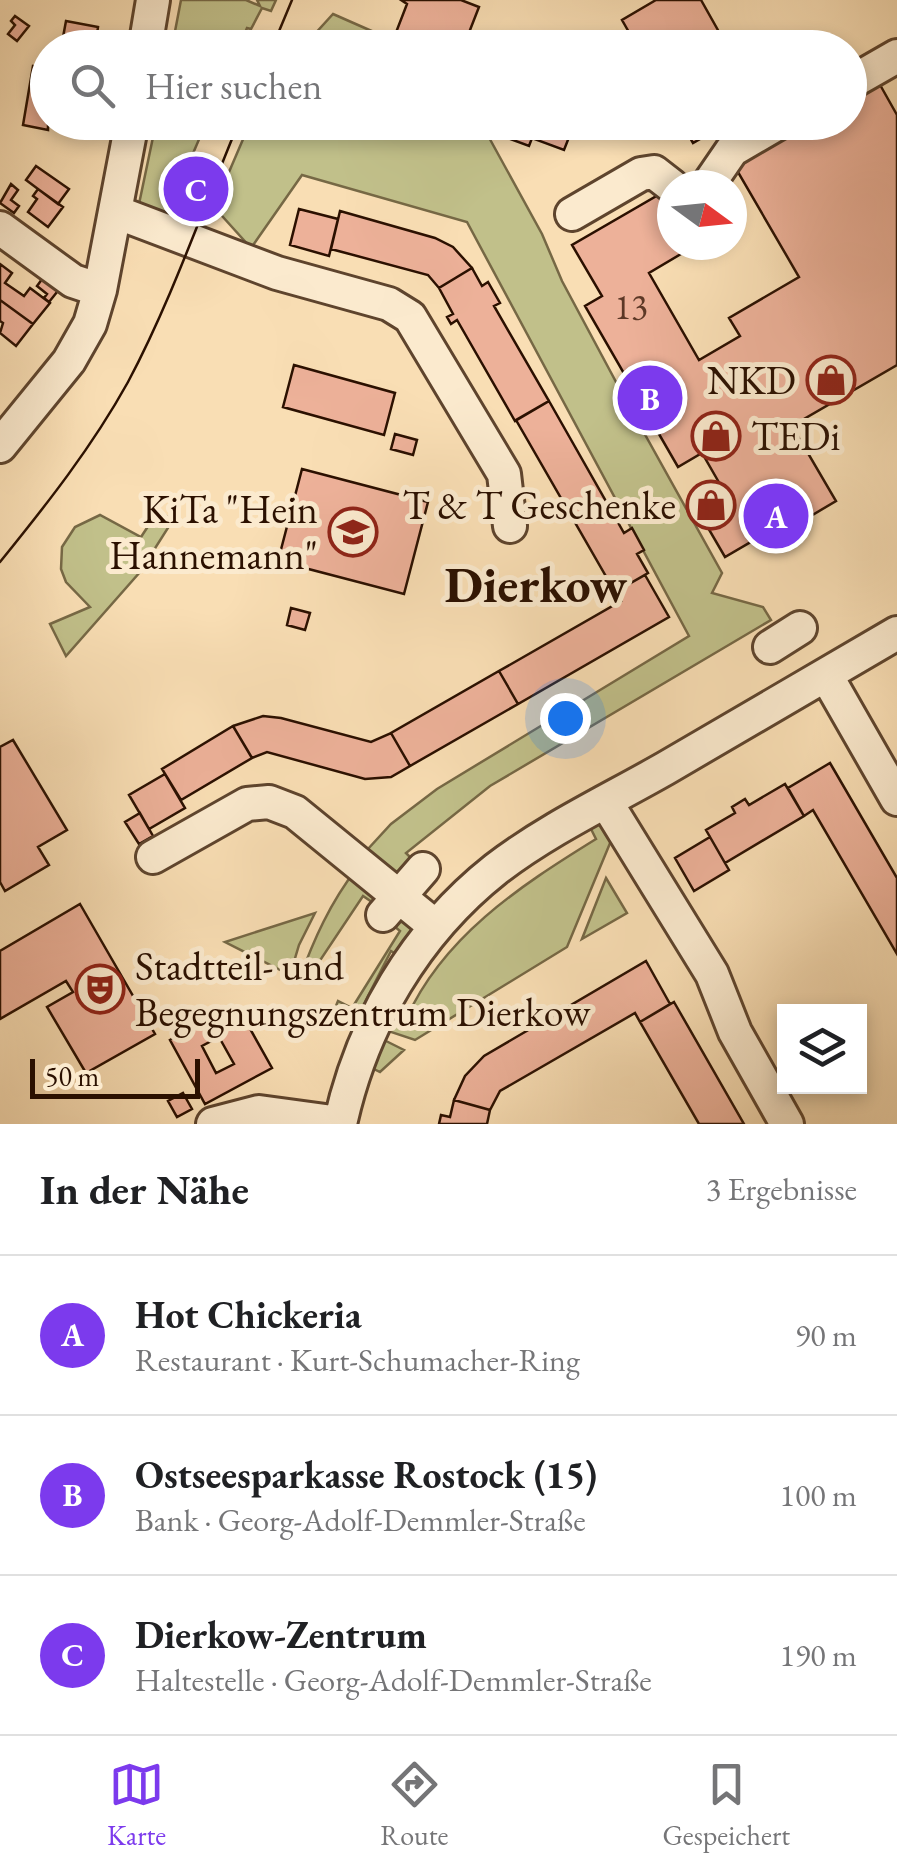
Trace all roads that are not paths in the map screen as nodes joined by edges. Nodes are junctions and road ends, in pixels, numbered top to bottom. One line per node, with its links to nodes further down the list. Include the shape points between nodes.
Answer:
1 (153, 0): 2 (street)
2 (148, 30)
3 (897, 56): 4 (street)
4 (867, 73)
5 (129, 140): 9 (street)
6 (749, 140): 7 (street)
7 (718, 170)
8 (657, 174): 10 (street, via 641,174)
9 (116, 212): 12 (street); 14 (street, via 277,274 389,304 410,317 504,474)
10 (572, 214)
11 (0, 228): 12 (street, via 72,281)
12 (100, 290): 13 (street, via 70,361)
13 (0, 446)
14 (510, 526)
15 (800, 628): 17 (street)
16 (897, 634): 18 (street)
17 (770, 647)
18 (826, 676): 19 (street); 20 (street)
19 (897, 799)
20 (606, 802): 24 (street, via 497,869); 28 (street, via 712,974 735,1032)
21 (153, 857): 23 (street, via 246,804 269,802 295,812)
22 (422, 869): 23 (street)
23 (391, 906): 24 (street)
24 (436, 926): 26 (street, via 380,1012)
25 (284, 1113): 26 (street); 27 (street)
26 (340, 1123)
27 (212, 1124)
28 (787, 1124)

